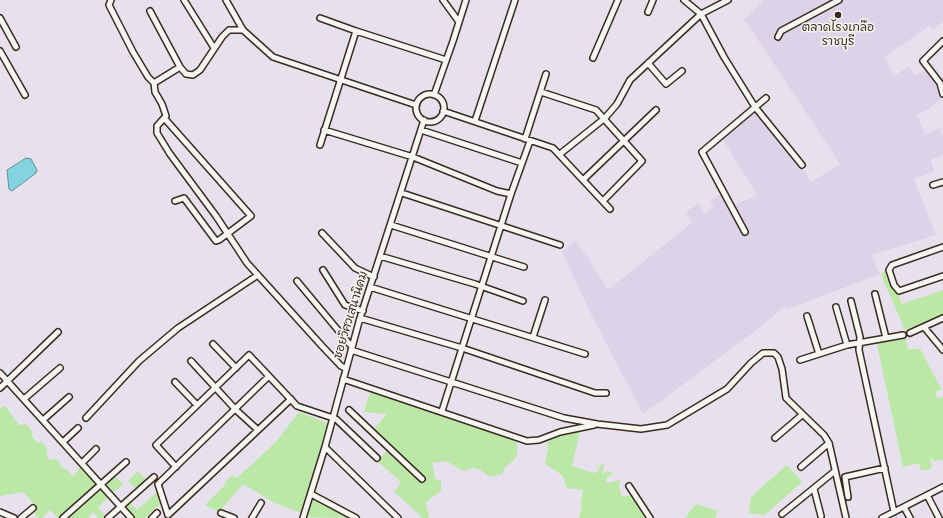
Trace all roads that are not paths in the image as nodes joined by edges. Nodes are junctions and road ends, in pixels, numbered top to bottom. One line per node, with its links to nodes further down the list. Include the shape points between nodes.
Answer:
1 (111, 0): 32 (street, via 109,5 133,52 145,74)
2 (184, 0): 23 (street)
3 (226, 0): 18 (street)
4 (443, 0): 17 (street)
5 (466, 0): 17 (street)
6 (515, 0): 45 (street)
7 (618, 0): 25 (street)
8 (653, 0): 13 (street)
9 (684, 0): 14 (street)
10 (728, 0): 14 (street)
11 (840, 0): 20 (street, via 781,32)
12 (150, 11): 28 (street)
13 (648, 12)
14 (701, 14): 27 (street); 39 (street)
15 (0, 18): 22 (street)
16 (320, 18): 19 (street)
17 (459, 22): 26 (street)
18 (243, 30): 23 (street, via 229,30); 31 (street, via 273,57)
19 (356, 31): 26 (street); 31 (street)
20 (778, 37)
21 (943, 41): 35 (street, via 922,61 940,83)
22 (16, 47)
23 (214, 48): 28 (street, via 200,70 193,75 186,74)
24 (0, 51): 36 (street)
25 (593, 58)
26 (446, 60): 34 (street)
27 (648, 63): 29 (street, via 666,84); 42 (street, via 630,80 617,104)
28 (180, 68): 32 (street)
29 (682, 72)
30 (546, 74): 33 (street)
31 (340, 79): 38 (street); 46 (street)
32 (154, 84): 43 (street, via 155,92 166,113)
33 (541, 92): 42 (street, via 591,107); 48 (street)
34 (434, 94): 38 (street, via 425,95); 41 (street, via 440,99)
35 (943, 94)
36 (25, 95)
37 (766, 98): 39 (street)
38 (416, 105): 44 (street, via 418,114)
39 (755, 107): 54 (street); 65 (street, via 702,152)
40 (656, 110): 49 (street)
41 (443, 111): 44 (street, via 436,120); 45 (street)
42 (604, 118): 49 (street); 51 (street)
43 (165, 119): 67 (street, via 157,126 160,139); 67 (street, via 250,213 251,216)
44 (424, 120): 47 (street, ซอยวิศวเสนานิคม)
45 (475, 121): 48 (street)
46 (324, 130): 50 (street); 52 (street)
47 (421, 130): 52 (street, ซอยวิศวเสนานิคม); 53 (street)
48 (528, 140): 51 (street, via 553,148); 53 (street)
49 (624, 140): 55 (street); 61 (street, via 642,162)
50 (320, 145)
51 (560, 154): 55 (street)
52 (413, 157): 58 (street, ซอยวิศวเสนานิคม); 59 (street, via 497,191)
53 (522, 163): 59 (street)
54 (802, 165)
55 (584, 179): 61 (street)
56 (943, 182): 57 (street)
57 (933, 185)
58 (402, 193): 63 (street, ซอยวิศวเสนานิคม); 64 (street)
59 (511, 194): 64 (street)
60 (176, 201): 67 (street, via 184,198 214,240 219,240)
61 (603, 201): 62 (street)
62 (610, 209)
63 (391, 225): 70 (street, ซอยวิศวเสนานิคม); 71 (street)
64 (501, 226): 68 (street); 71 (street)
65 (745, 232)
66 (322, 233): 76 (street, via 355,268)
67 (227, 234): 74 (street)
68 (560, 244)
69 (943, 248): 75 (street, via 892,265 889,270 898,291)
70 (380, 256): 76 (street, ซอยวิศวเสนานิคม); 78 (street)
71 (491, 256): 72 (street); 78 (street)
72 (524, 267)
73 (323, 270): 85 (street, via 344,305)
74 (258, 275): 108 (street); 126 (street, via 178,328 139,361)
75 (943, 276)
76 (374, 277): 79 (street, ซอยวิศวเสนานิคม)
77 (298, 281): 99 (street)
78 (482, 286): 82 (street); 88 (street)
79 (370, 287): 85 (street, ซอยวิศวเสนานิคม); 88 (street)
80 (875, 294): 95 (street)
81 (545, 300): 94 (street)
82 (523, 301)
83 (851, 301): 96 (street)
84 (836, 307): 98 (street)
85 (363, 311): 87 (street, ซอยวิศวเสนานิคม)
86 (807, 316): 103 (street)
87 (360, 318): 99 (street, ซอยวิศวเสนานิคม); 100 (street)
88 (472, 318): 94 (street); 100 (street)
89 (943, 318): 90 (street)
90 (924, 327): 92 (street); 101 (street)
91 (58, 332): 112 (street)
92 (910, 333)
93 (903, 335): 95 (street)
94 (533, 337): 102 (street)
95 (886, 338): 96 (street)
96 (860, 343): 98 (street); 142 (street, via 859,350)
97 (213, 344): 107 (street)
98 (846, 345): 103 (street)
99 (351, 348): 108 (street, ซอยวิศวเสนานิคม); 114 (street)
100 (462, 348): 114 (street); 117 (street)
101 (943, 350)
102 (585, 354)
103 (819, 354): 104 (street)
104 (800, 360)
105 (192, 362): 115 (street)
106 (60, 368): 120 (street)
107 (236, 368): 110 (street, via 250,355); 115 (street)
108 (345, 368): 111 (street, ซอยวิศวเสนานิคม)
109 (0, 373): 112 (street)
110 (269, 376): 119 (street); 122 (street)
111 (343, 379): 124 (street); 127 (street, ซอยวิศวเสนานิคม)
112 (7, 381): 116 (street); 120 (street)
113 (175, 382): 121 (street)
114 (451, 383): 124 (street); 129 (street, via 564,418)
115 (216, 387): 121 (street); 122 (street)
116 (0, 388)
117 (606, 394)
118 (69, 397): 128 (street)
119 (290, 398): 127 (street, via 301,407); 131 (street)
120 (24, 400): 128 (street)
121 (197, 405): 140 (street, via 156,445)
122 (236, 410): 131 (street); 140 (street)
123 (349, 410): 145 (street)
124 (442, 411): 129 (street, via 527,441)
125 (802, 415): 129 (street, via 786,398 778,357 774,353 762,353 727,389 668,425 641,429); 132 (street); 134 (street, via 824,435)
126 (86, 418)
127 (333, 419): 135 (street, ซอยวิศวเสนานิคม); 137 (street)
128 (43, 420): 133 (street)
129 (597, 424)
130 (78, 428): 133 (street)
131 (258, 430): 140 (street, via 168,515 158,484)
132 (774, 438)
133 (63, 442): 139 (street)
134 (829, 444): 141 (street); 143 (street)
135 (325, 447): 150 (street, ซอยวิศวเสนานิคม); 173 (street)
136 (96, 448): 139 (street)
137 (377, 458)
138 (126, 462): 146 (street)
139 (82, 463): 146 (street)
140 (176, 467)
141 (801, 467)
142 (885, 468): 152 (street, via 845,477); 157 (street)
143 (835, 471): 149 (street); 175 (street)
144 (154, 477): 154 (street)
145 (422, 479)
146 (101, 485): 154 (street); 165 (street)
147 (629, 486): 174 (street)
148 (943, 487): 151 (street)
149 (814, 489): 161 (street); 162 (street)
150 (311, 494): 171 (street, ซอยวิศวเสนานิคม); 172 (street)
151 (927, 495): 155 (street); 178 (street)
152 (848, 497)
153 (261, 503): 170 (street)
154 (121, 507): 166 (street); 167 (street)
155 (904, 507): 157 (street); 177 (street)
156 (33, 508): 164 (street)
157 (894, 512): 176 (street)
158 (157, 513): 168 (street)
159 (221, 513): 169 (street)
160 (2, 514): 163 (street)
161 (782, 514)
162 (821, 516)
163 (14, 518)
164 (21, 518)
165 (63, 518)
166 (108, 518)
167 (131, 518)
168 (152, 518)
169 (234, 518)
170 (252, 518)
171 (303, 518)
172 (356, 518)
173 (398, 518)
174 (650, 518)
175 (846, 518)
176 (882, 518)
177 (910, 518)
178 (939, 518)

